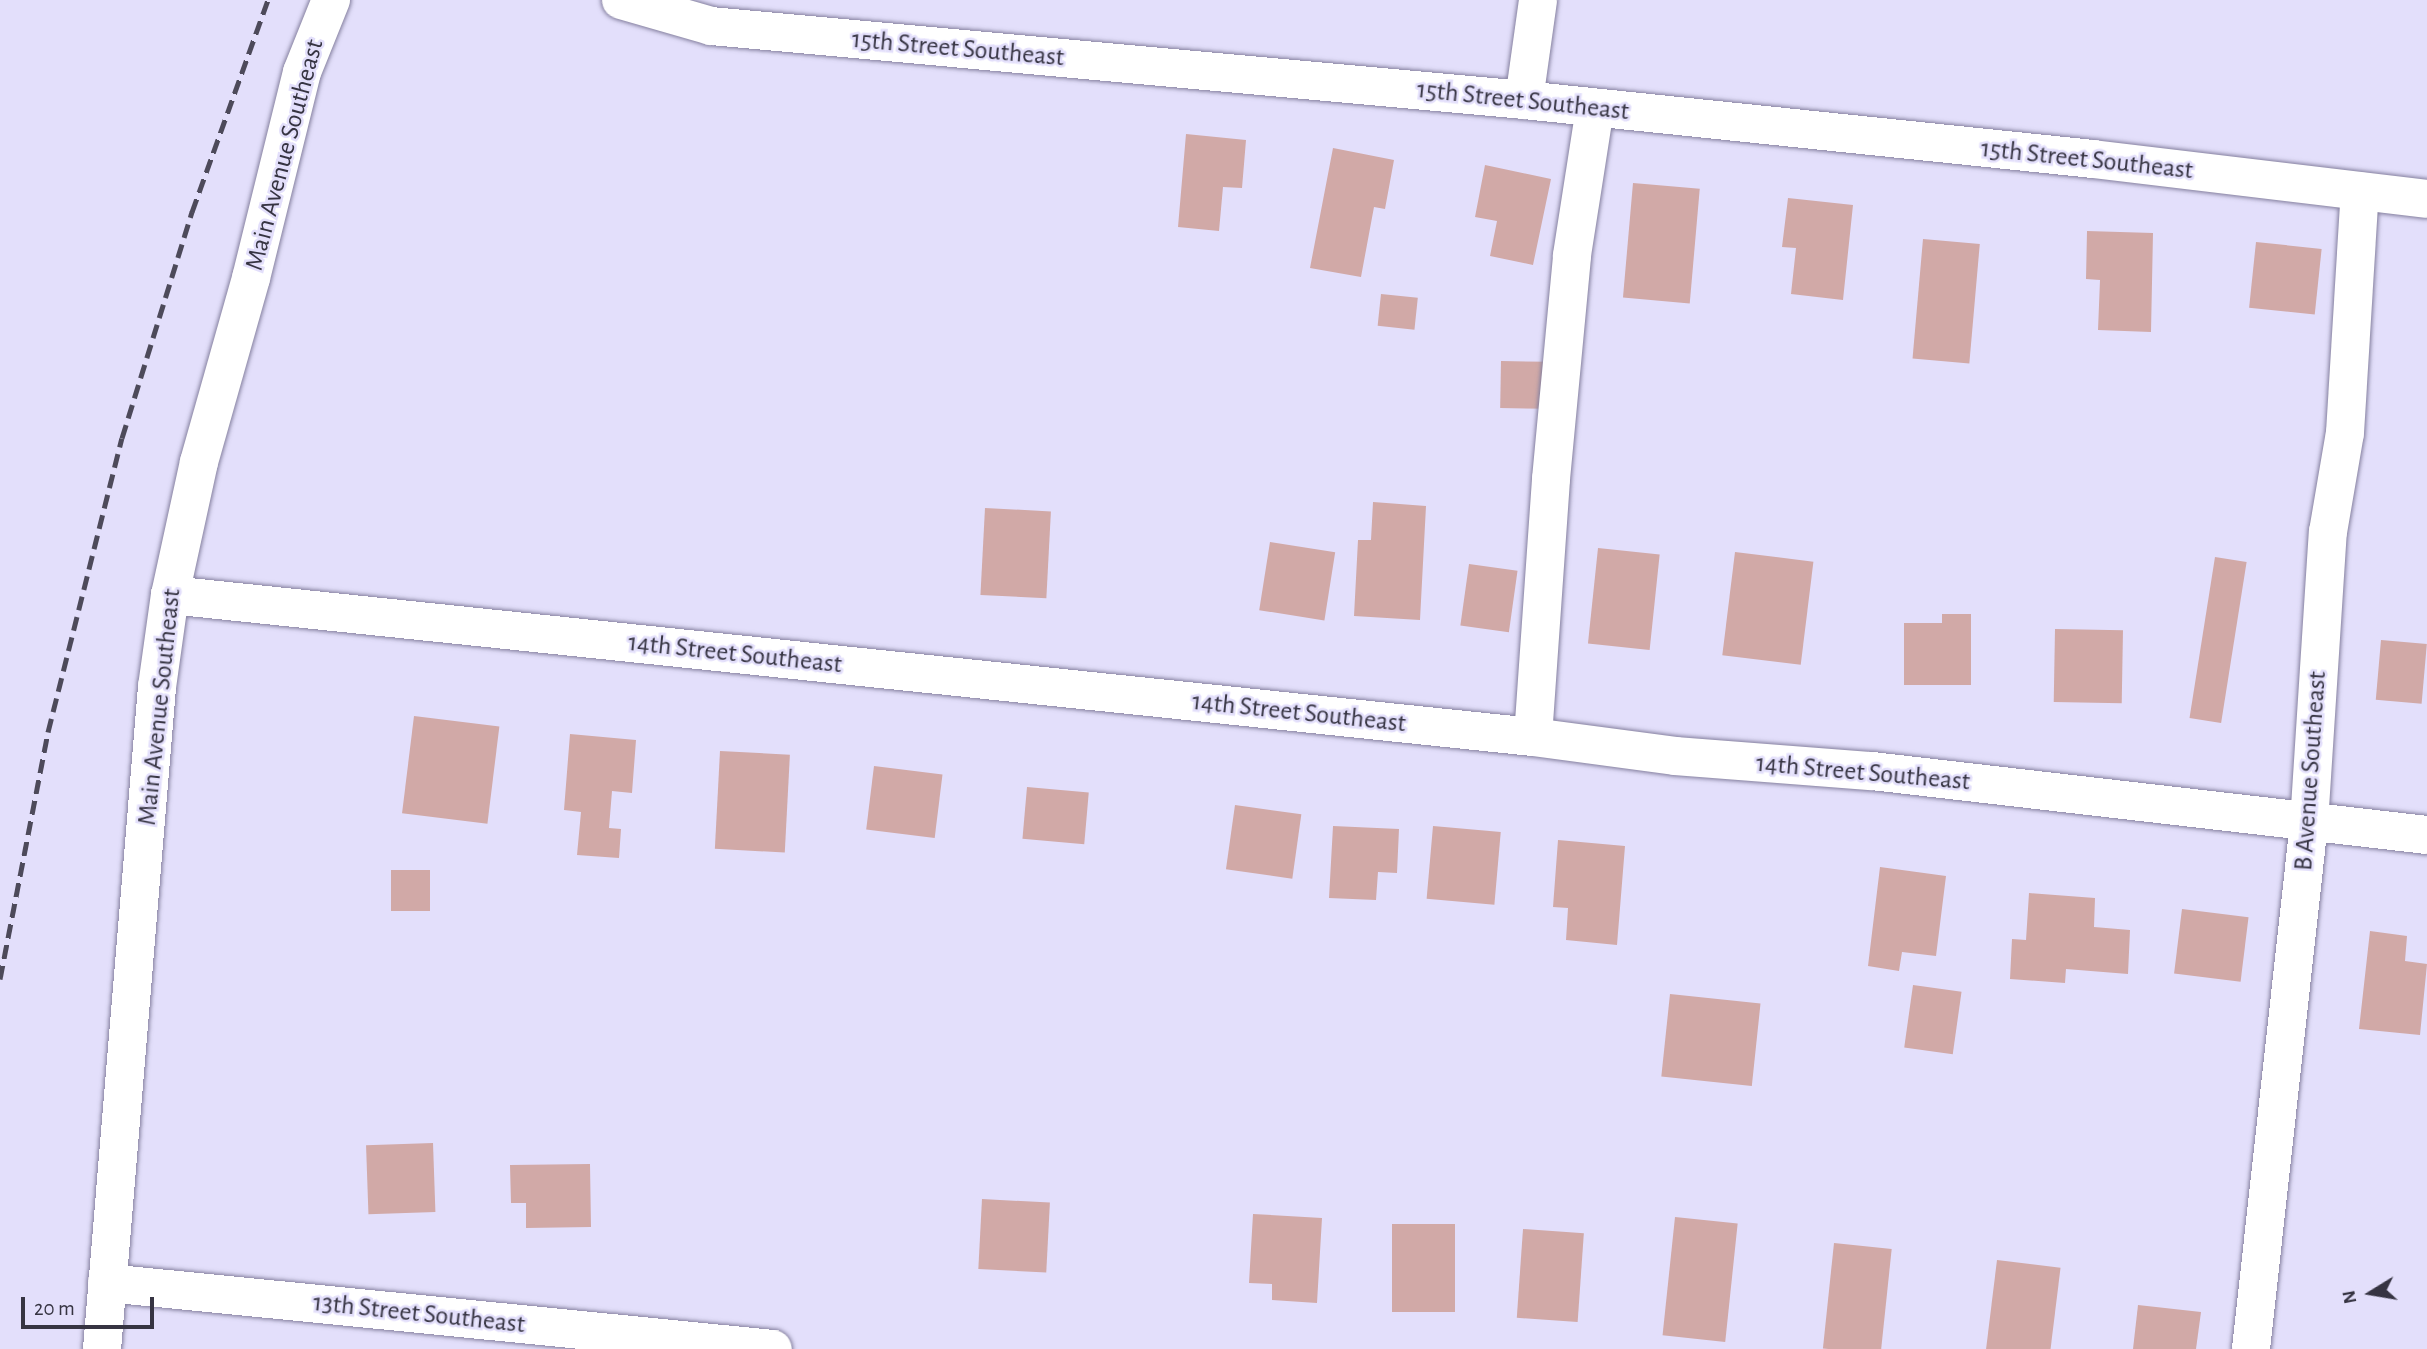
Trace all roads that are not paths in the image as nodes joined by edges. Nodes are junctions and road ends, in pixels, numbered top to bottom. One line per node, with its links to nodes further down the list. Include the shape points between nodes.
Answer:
1 (331, 0): 8 (street, Main Avenue Southeast, via 302,72 199,462)
2 (621, 0): 4 (street, 15th Street Southeast, via 712,26)
3 (1538, 0): 4 (street)
4 (1524, 100): 5 (street, 15th Street Southeast)
5 (1595, 108): 6 (street, 15th Street Southeast); 9 (street, via 1572,256)
6 (2360, 191): 7 (street, 15th Street Southeast); 10 (street, B Avenue Southeast, via 2345,433 2328,532)
7 (2427, 199)
8 (170, 595): 9 (street, 14th Street Southeast); 12 (street, Main Avenue Southeast, via 156,687)
9 (1533, 737): 10 (street, 14th Street Southeast, via 1675,756 1872,771)
10 (2309, 823): 11 (street, 14th Street Southeast); 15 (street, B Avenue Southeast)
11 (2427, 835)
12 (107, 1283): 13 (street, Main Avenue Southeast); 14 (street, 13th Street Southeast)
13 (102, 1349)
14 (764, 1349)
15 (2252, 1349)

